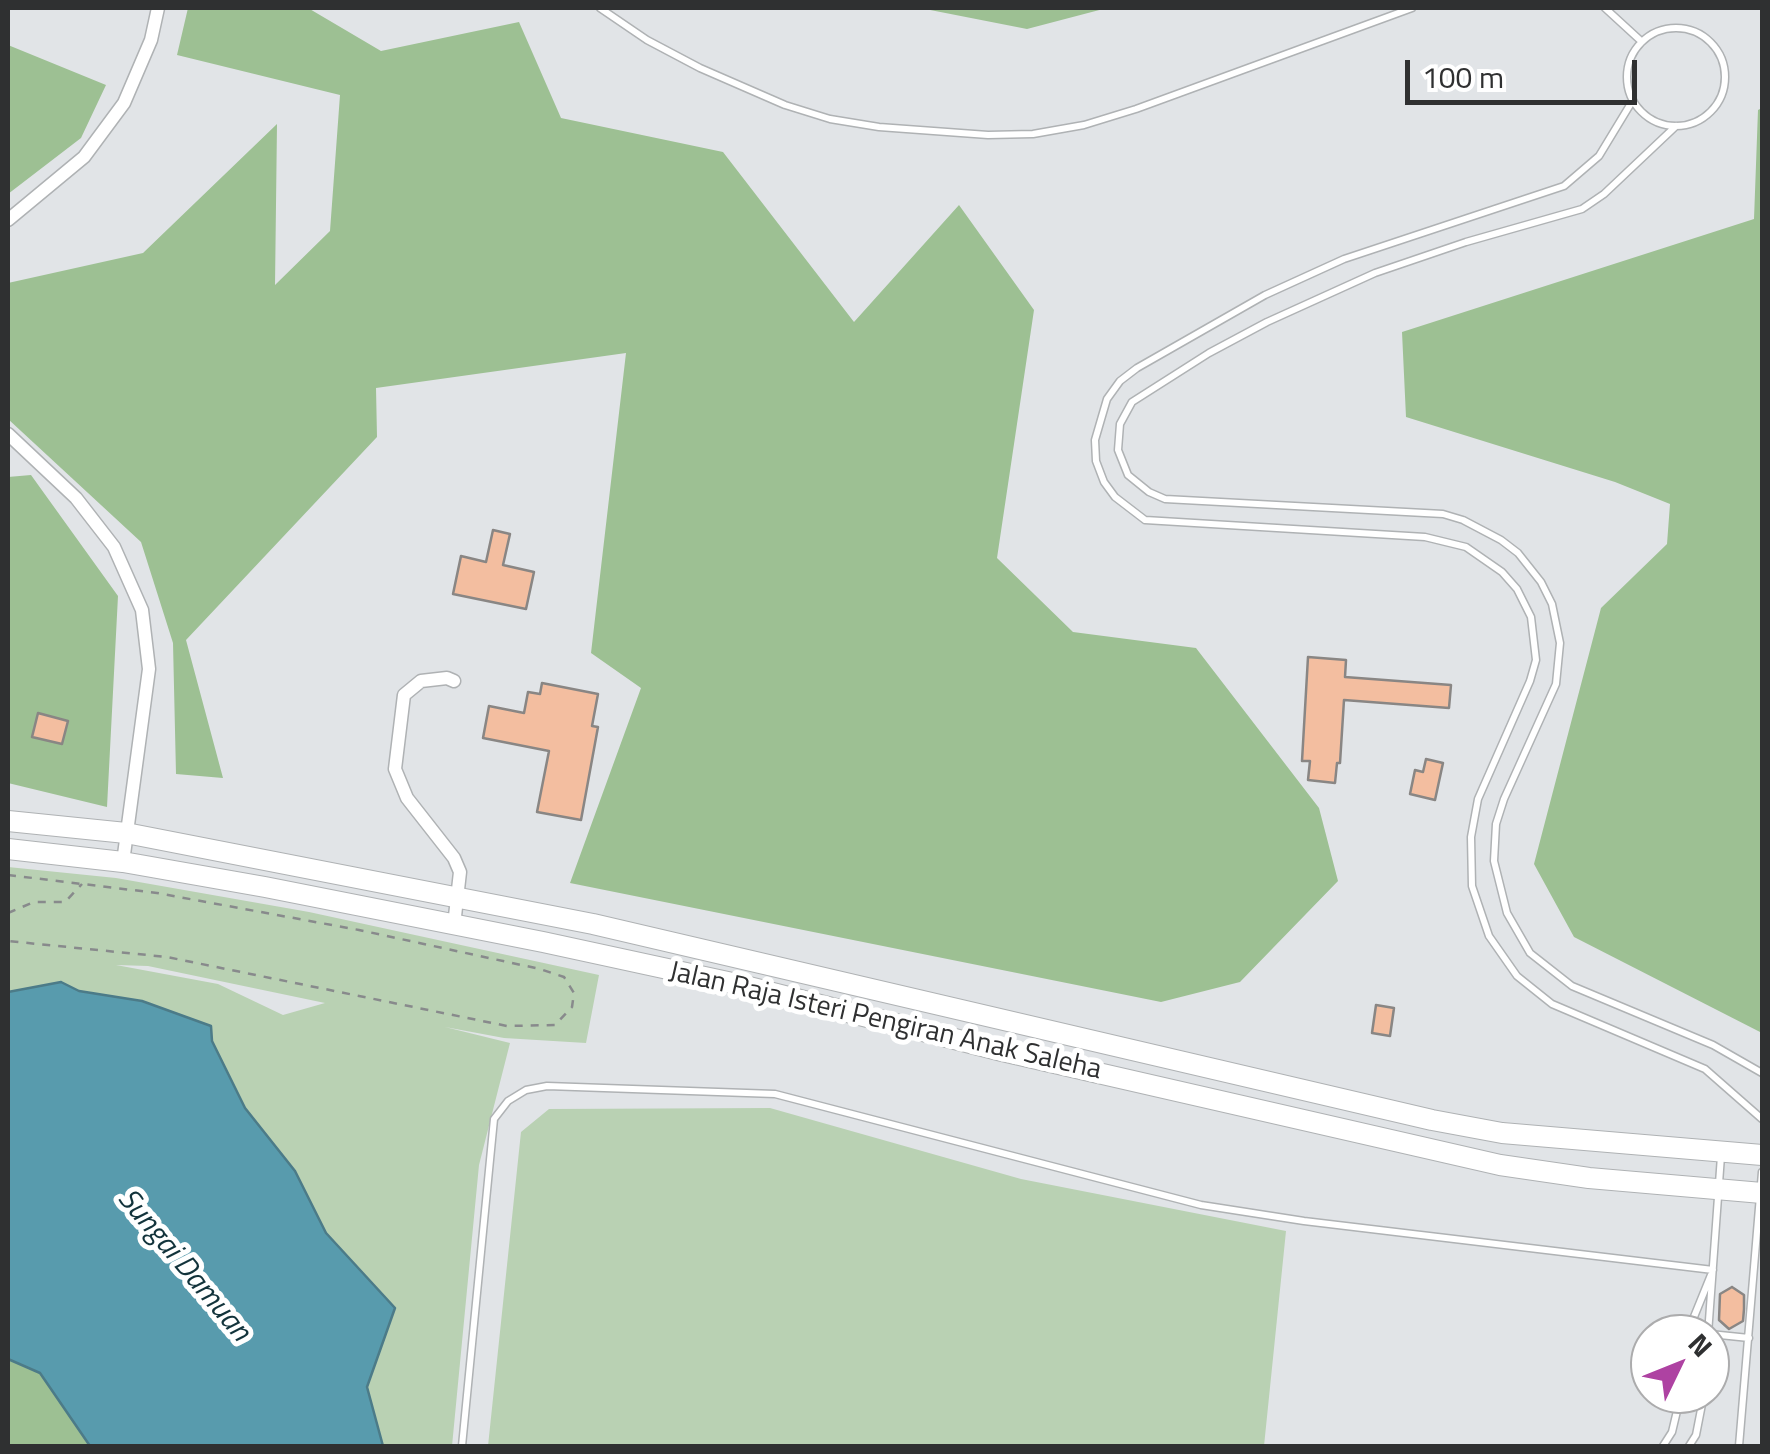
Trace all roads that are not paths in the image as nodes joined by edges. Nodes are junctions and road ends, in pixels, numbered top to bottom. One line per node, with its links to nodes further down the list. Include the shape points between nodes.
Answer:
1 (158, 8): 8 (street, via 152,40 124,103 84,156)
2 (600, 8): 3 (lane, via 687,61 785,105 863,124 988,134 1033,134 1118,115)
3 (1412, 8)
4 (1605, 8): 5 (lane)
5 (1641, 42): 6 (lane, via 1627,69); 7 (lane, via 1654,32 1685,29 1700,34 1721,58 1723,90 1716,104 1692,123)
6 (1632, 100): 7 (lane, via 1650,119); 18 (lane, via 1599,156 1564,186 1344,259 1136,368 1107,399 1094,440 1096,462 1115,496 1145,520 1436,538 1466,547 1502,572 1531,617 1536,660 1478,799 1470,837 1472,886 1490,936 1517,976 1552,1004 1705,1070)
7 (1676, 126): 17 (lane, via 1582,209 1375,273 1209,354 1132,402 1120,424 1118,450 1128,475 1165,499 1443,514 1518,554 1552,604 1560,643 1556,684 1496,824 1494,861 1507,913 1530,953 1572,986 1713,1045)
8 (8, 220)
9 (8, 434): 12 (street, via 76,498 114,546 142,610 148,669)
10 (454, 681): 15 (street, via 421,681 404,695 395,768 407,798 454,858)
11 (8, 820): 12 (main road, Jalan Raja Isteri Pengiran Anak Saleha)
12 (126, 834): 14 (street); 15 (main road, Jalan Raja Isteri Pengiran Anak Saleha)
13 (8, 849): 14 (main road, Jalan Raja Isteri Pengiran Anak Saleha)
14 (123, 862): 16 (main road, Jalan Raja Isteri Pengiran Anak Saleha)
15 (457, 895): 16 (street); 19 (main road, Jalan Raja Isteri Pengiran Anak Saleha, via 1432,1120 1502,1133)
16 (454, 925): 22 (main road, Jalan Raja Isteri Pengiran Anak Saleha, via 737,984 1500,1166)
17 (1762, 1073)
18 (1762, 1119)
19 (1721, 1152): 20 (main road, Jalan Raja Isteri Pengiran Anak Saleha); 22 (lane)
20 (1762, 1156)
21 (1762, 1172): 23 (lane)
22 (1719, 1189): 23 (main road, Jalan Raja Isteri Pengiran Anak Saleha); 24 (lane)
23 (1762, 1193): 25 (lane)
24 (1713, 1270): 26 (lane); 27 (lane); 32 (lane, via 1202,1205 775,1094 548,1086 508,1101 494,1119)
25 (1759, 1274): 29 (lane)
26 (1695, 1314)
27 (1710, 1314)
28 (1730, 1336): 29 (lane)
29 (1749, 1338): 35 (lane)
30 (1676, 1414): 33 (lane)
31 (1700, 1414): 34 (lane)
32 (462, 1446)
33 (1663, 1446)
34 (1689, 1446)
35 (1739, 1446)

